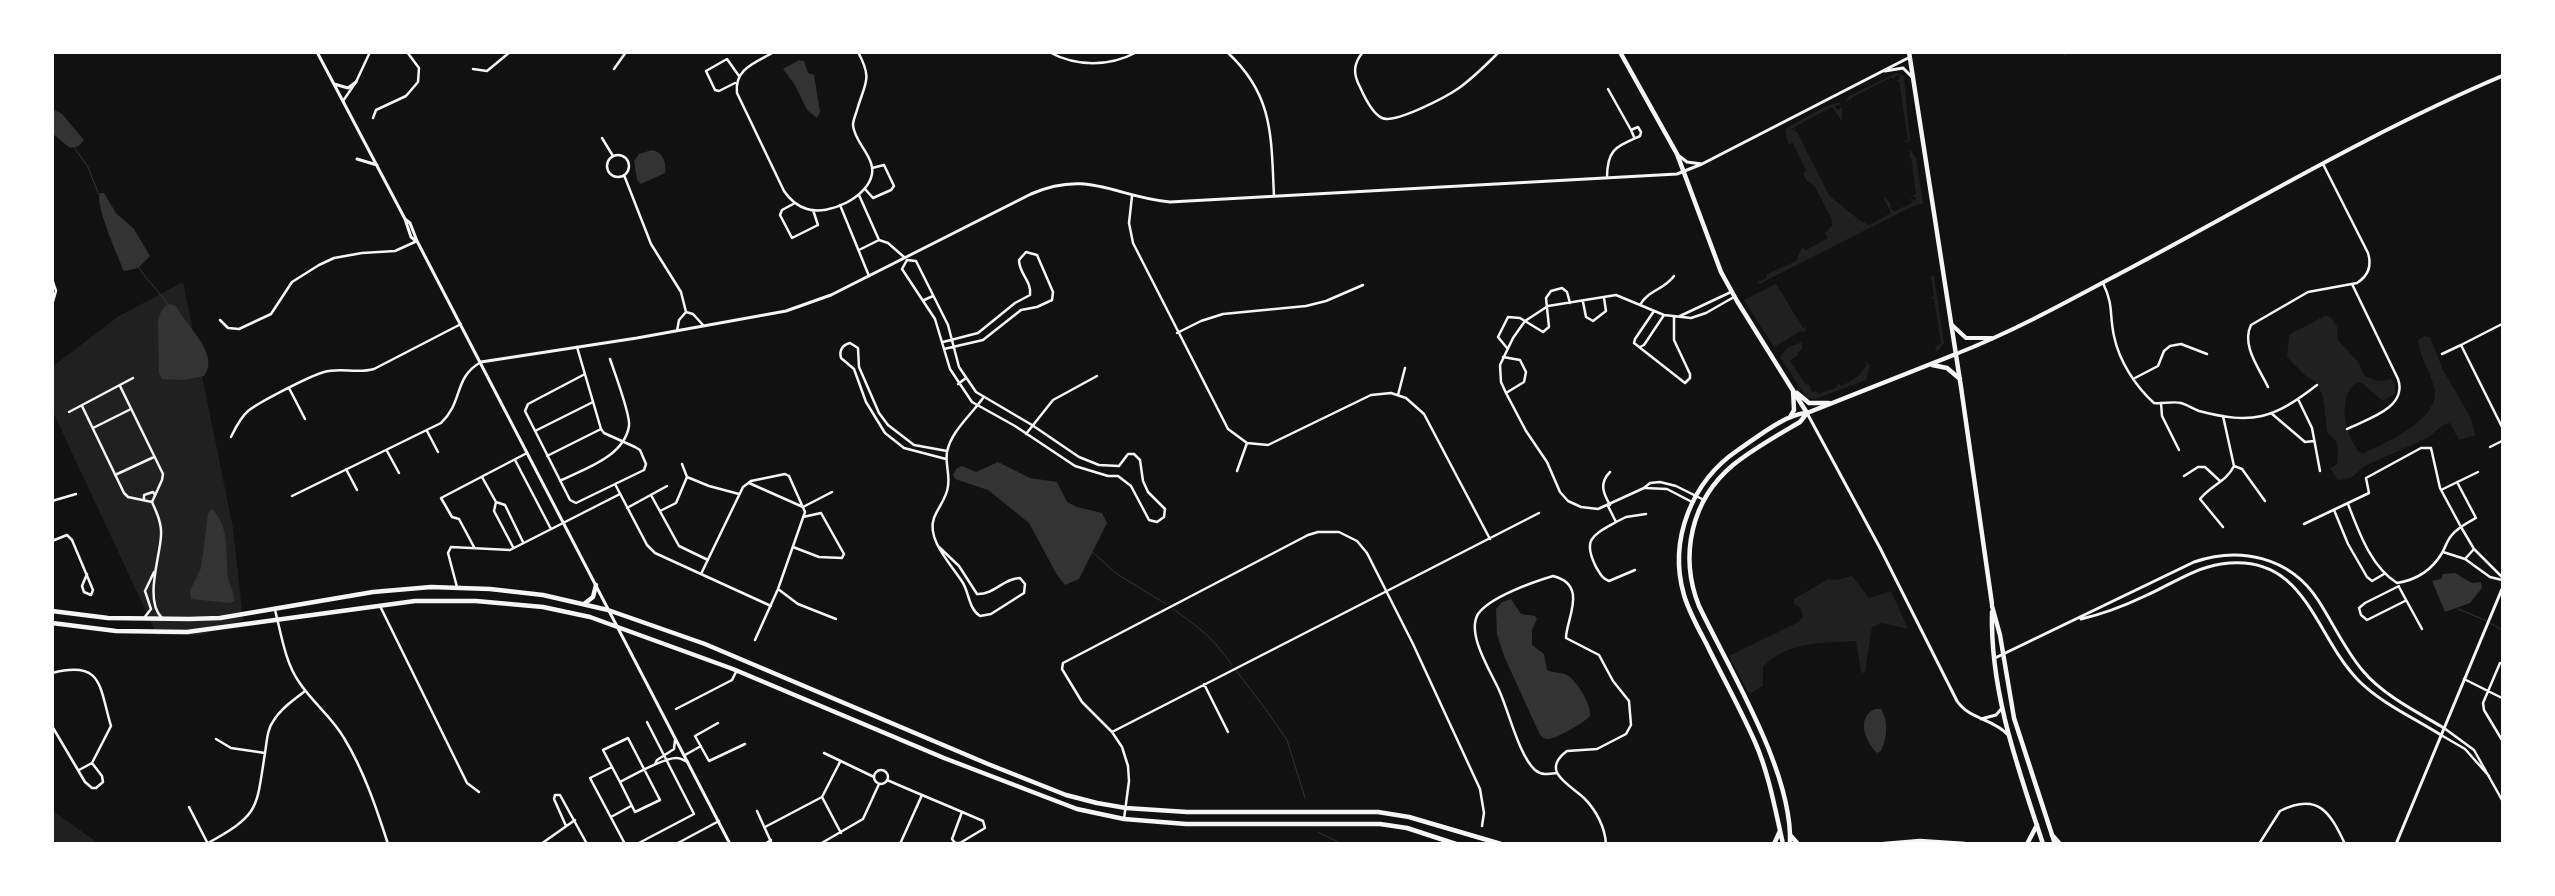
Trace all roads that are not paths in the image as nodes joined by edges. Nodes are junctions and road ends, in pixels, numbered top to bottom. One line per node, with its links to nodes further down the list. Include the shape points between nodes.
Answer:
1 (317, 52): 23 (street)
2 (370, 52): 21 (street)
3 (407, 52): 26 (street, via 419,68 418,82 406,96 376,110)
4 (510, 52): 16 (street, via 487,71)
5 (626, 52): 15 (street)
6 (774, 52): 18 (street, via 745,68)
7 (858, 52): 36 (street, via 868,75 853,124)
8 (1049, 52): 9 (street, via 1061,59 1097,64 1116,61)
9 (1137, 52)
10 (1227, 52): 43 (street, via 1253,81 1267,111)
11 (1363, 52): 12 (street, via 1356,60 1354,70 1359,86 1379,117 1388,120 1402,117 1458,89)
12 (1499, 52)
13 (1620, 52): 30 (main road)
14 (1909, 55): 17 (street); 20 (main road)
15 (614, 68)
16 (473, 69)
17 (1878, 73): 20 (street, via 1900,67 1907,70); 33 (street)
18 (739, 76): 22 (street); 22 (street, via 727,59 706,71 715,90)
19 (2502, 76): 34 (main road, via 2424,111)
20 (1913, 79): 75 (main road)
21 (356, 82): 23 (street, via 348,88); 25 (street)
22 (736, 83): 44 (street, via 745,112 784,191)
23 (334, 84): 25 (street)
24 (1608, 89): 27 (street)
25 (343, 101): 35 (street)
26 (373, 118)
27 (1631, 130): 28 (street); 28 (street, via 1636,127 1641,130 1640,136)
28 (1634, 137): 39 (street, via 1618,146 1609,156)
29 (602, 138): 31 (street)
30 (1678, 155): 33 (street, via 1687,162); 37 (main road)
31 (613, 156): 38 (street, via 623,157 628,162); 38 (street, via 608,161 608,172 614,176)
32 (357, 159): 35 (street)
33 (1702, 164): 37 (street)
34 (2323, 164): 54 (main road); 55 (street, via 2370,258 2367,274)
35 (377, 165): 48 (street, via 411,237)
36 (872, 168): 40 (street, via 869,184); 40 (street, via 884,165 894,186 873,198)
37 (1685, 172): 39 (street); 57 (main road, via 1712,252)
38 (624, 175): 67 (street, via 651,244 681,292)
39 (1607, 178): 43 (street)
40 (864, 189): 41 (street)
41 (859, 195): 45 (street); 47 (street)
42 (1132, 196): 43 (street, via 1170,202); 50 (street, via 1087,183 1050,186); 81 (street, via 1129,223 1133,243)
43 (1274, 196)
44 (795, 203): 46 (street); 46 (street, via 782,210 780,215 792,238 818,225)
45 (840, 205): 46 (street); 49 (street)
46 (813, 210)
47 (879, 240): 49 (street); 50 (street, via 888,243)
48 (417, 241): 72 (street, via 395,251 344,256 319,265 292,282 271,314 240,329 228,328); 74 (street)
49 (859, 250): 51 (street)
50 (906, 259): 51 (street); 58 (street, via 916,261); 61 (street, via 902,269)
51 (869, 276): 78 (street, via 786,311)
52 (1674, 276): 65 (street, via 1667,286 1647,294)
53 (52, 278): 64 (street, via 56,291)
54 (2103, 283): 82 (main road); 106 (street, via 2112,303 2116,344)
55 (2352, 284): 110 (street, via 2308,292 2251,325 2248,346); 135 (street, via 2400,389 2392,406)
56 (1363, 285): 81 (street, via 1326,301 1300,307 1223,314)
57 (1731, 292): 59 (main road); 70 (street)
58 (933, 296): 61 (street); 83 (street)
59 (1734, 297): 70 (street, via 1698,316); 112 (main road)
60 (1604, 298): 62 (street); 62 (street, via 1606,311 1593,321 1586,317); 65 (street, via 1619,296)
61 (924, 300): 84 (street)
62 (1582, 302): 63 (street)
63 (1570, 303): 66 (street); 66 (street, via 1567,292 1560,288 1548,294)
64 (52, 305)
65 (1640, 305): 68 (street)
66 (1548, 306): 73 (street); 73 (street, via 1548,330 1543,332)
67 (686, 312): 78 (street, via 694,314); 79 (street, via 679,320)
68 (1654, 312): 69 (street); 89 (street, via 1635,339)
69 (1664, 315): 71 (street); 89 (street, via 1644,346)
70 (1679, 316): 71 (street)
71 (1674, 317): 89 (street, via 1674,340 1690,374 1688,381 1681,382)
72 (220, 320)
73 (1525, 321): 88 (street); 88 (street, via 1516,316 1506,319 1498,338)
74 (461, 324): 96 (street); 111 (street, via 374,369 324,372)
75 (1951, 324): 82 (main road, via 1966,338); 91 (main road)
76 (2502, 324): 85 (street)
77 (989, 325): 80 (street); 80 (street, via 1030,295 1030,285 1019,260 1026,252 1033,252 1038,256 1053,292 1052,300 1042,306 1021,310); 83 (street, via 978,333)
78 (704, 327): 79 (street)
79 (677, 331): 86 (street)
80 (995, 331): 87 (street, via 983,340)
81 (1177, 333): 143 (street, via 1223,424)
82 (1997, 337): 91 (main road)
83 (952, 339): 84 (street); 87 (street)
84 (943, 342): 90 (street)
85 (2461, 345): 93 (street); 132 (street)
86 (577, 347): 96 (street); 101 (street)
87 (953, 347): 90 (street); 104 (street)
88 (1508, 348): 94 (street)
89 (1638, 348)
90 (944, 349): 107 (street)
91 (1956, 354): 97 (main road); 105 (main road)
92 (2207, 354): 106 (street, via 2180,344 2170,346 2164,351 2158,366)
93 (2442, 354)
94 (1503, 357): 113 (street, via 1499,375); 113 (street, via 1520,360 1526,372 1524,382)
95 (610, 359): 141 (street, via 629,421)
96 (481, 362): 136 (street, via 464,374 459,397 449,415 441,424); 149 (street)
97 (1928, 365): 105 (main road, via 1944,367); 118 (main road)
98 (859, 367): 100 (street); 100 (street, via 858,348 846,344 840,355); 124 (street)
99 (1405, 368): 114 (street)
100 (854, 369): 127 (street)
101 (585, 374): 117 (street); 137 (street, via 526,406 524,411)
102 (1097, 376): 131 (street, via 1053,400)
103 (133, 378): 109 (street)
104 (966, 378): 107 (street); 115 (street)
105 (1960, 379): 236 (main road)
106 (2133, 379): 119 (street, via 2154,403)
107 (958, 384): 120 (street)
108 (2318, 385): 116 (street)
109 (120, 386): 121 (street); 122 (street)
110 (2268, 386)
111 (289, 388): 130 (street); 139 (street, via 247,412)
112 (1793, 389): 118 (main road, via 1809,403); 125 (main road); 129 (main road, via 1794,410)
113 (1506, 393): 194 (street, via 1563,496 1574,505 1586,508)
114 (1398, 395): 143 (street, via 1371,395 1275,443); 208 (street, via 1413,402 1424,414)
115 (983, 398): 120 (street); 131 (street)
116 (2298, 399): 126 (street); 140 (street)
117 (593, 402): 134 (street); 137 (street)
118 (1831, 402): 125 (main road)
119 (2161, 404): 128 (street, via 2181,403); 145 (street, via 2162,416)
120 (978, 405): 138 (street); 147 (street, via 958,430)
121 (82, 406): 123 (street); 133 (street)
122 (131, 409): 133 (street); 151 (street)
123 (69, 412)
124 (879, 413): 127 (street); 147 (street, via 896,434 914,445)
125 (1807, 413): 129 (main road, via 1798,413); 188 (main road, via 1800,422 1734,464 1716,482); 265 (street, via 1880,548 1952,693 1967,713)
126 (2272, 413): 128 (street, via 2254,419); 140 (street, via 2305,442)
127 (873, 416): 152 (street, via 900,446)
128 (2224, 416): 156 (street)
129 (1790, 418): 185 (main road, via 1729,456)
130 (305, 419)
131 (1032, 425): 138 (street); 155 (street, via 1079,457)
132 (2502, 427)
133 (93, 428): 163 (street)
134 (601, 429): 141 (street); 150 (street)
135 (2347, 429)
136 (427, 430): 146 (street); 148 (street)
137 (535, 431): 150 (street)
138 (1026, 434): 164 (street, via 1075,466)
139 (231, 437)
140 (2315, 440): 160 (street)
141 (622, 441): 168 (street, via 612,455); 172 (street, via 640,450 645,467)
142 (2502, 441): 144 (street)
143 (1247, 443): 158 (street)
144 (2490, 447)
145 (2179, 450)
146 (387, 451): 157 (street); 162 (street)
147 (947, 451): 152 (street)
148 (438, 452)
149 (528, 453): 153 (street); 202 (street)
150 (548, 456): 168 (street)
151 (154, 457): 163 (street); 183 (street, via 163,474)
152 (946, 459): 214 (street, via 949,485 933,528)
153 (515, 460): 165 (street); 207 (street)
154 (682, 464): 167 (street)
155 (1104, 466): 164 (street); 164 (street, via 1119,466 1128,454 1134,454 1140,460 1148,492 1164,509 1164,517 1157,522 1149,520 1131,486 1118,476)
156 (2234, 466): 169 (street, via 2231,473); 189 (street, via 2242,469)
157 (346, 469): 175 (street); 184 (street)
158 (1237, 472)
159 (1610, 472): 194 (street, via 1603,488)
160 (2320, 472)
161 (2478, 472): 170 (street)
162 (399, 473)
163 (115, 475): 187 (street, via 128,497)
164 (1102, 475)
165 (482, 476): 191 (street); 211 (street, via 441,498 452,517 459,519)
166 (2184, 476): 169 (street, via 2198,467 2206,467)
167 (687, 477): 181 (street); 198 (street, via 676,503)
168 (560, 481): 172 (street, via 570,500 576,503)
169 (2220, 481): 206 (street, via 2200,499)
170 (2458, 482): 176 (street); 205 (street, via 2476,518)
171 (749, 483): 181 (street); 195 (street); 195 (street, via 785,474 789,476)
172 (615, 484): 180 (street)
173 (667, 486): 182 (street)
174 (1644, 488): 185 (street, via 1650,483 1660,482); 192 (street, via 1668,489); 194 (street)
175 (357, 490)
176 (2441, 490): 193 (street, via 2432,448 2426,447 2366,478 2369,493); 205 (street)
177 (832, 492): 195 (street)
178 (52, 494): 186 (street)
179 (76, 494): 186 (street)
180 (620, 494): 196 (street); 202 (street)
181 (740, 494): 218 (street)
182 (651, 495): 196 (street); 198 (street)
183 (155, 496): 187 (street, via 153,492 146,493 143,498); 190 (street)
184 (292, 496)
185 (1695, 496): 188 (street); 192 (main road)
186 (54, 501)
187 (146, 501): 190 (street)
188 (1704, 501): 220 (main road, via 1690,537)
189 (2265, 501)
190 (152, 502): 222 (street, via 161,536)
191 (496, 502): 210 (street, via 505,505); 212 (street, via 494,511)
192 (1692, 502): 219 (main road, via 1682,534)
193 (2348, 504): 197 (street); 225 (street)
194 (1609, 505): 203 (street)
195 (803, 507): 201 (street)
196 (627, 508): 224 (street, via 651,549)
197 (2334, 510): 204 (street); 225 (street, via 2367,577 2372,581)
198 (660, 512): 218 (street, via 679,546)
199 (1539, 513): 208 (street)
200 (1646, 514): 203 (street)
201 (803, 517): 213 (street); 213 (street, via 821,513 844,554 842,558 819,557)
202 (564, 522): 207 (street); 228 (street)
203 (1616, 522): 221 (street, via 1594,535 1590,554 1602,577 1608,581)
204 (2304, 524)
205 (2461, 526): 215 (street); 216 (street, via 2450,537)
206 (2223, 527)
207 (551, 529): 210 (street)
208 (1490, 539): 232 (street)
209 (52, 541): 223 (street, via 68,535)
210 (524, 542): 212 (street)
211 (474, 547): 212 (street, via 510,550); 229 (street, via 455,546 448,550)
212 (513, 547)
213 (793, 547): 230 (street)
214 (939, 547): 214 (street, via 967,590 975,613 980,616 991,614 1024,593 1025,584 1020,578 1012,578 992,591 977,594 959,566)
215 (2474, 549): 217 (street); 226 (street)
216 (2443, 552): 217 (street); 227 (street, via 2428,571)
217 (2465, 559): 226 (street, via 2490,577)
218 (708, 560): 224 (street)
219 (1680, 568): 220 (main road); 314 (main road, via 1690,611 1760,753)
220 (1689, 568): 316 (main road, via 1699,606 1773,761)
221 (1634, 570)
222 (154, 571): 238 (street); 238 (street, via 145,591)
223 (87, 574): 223 (street, via 94,590 91,595 84,592 82,586)
224 (701, 574): 237 (street)
225 (2384, 574): 227 (street)
226 (2502, 578)
227 (2398, 584): 233 (street); 233 (street, via 2365,603 2360,608 2361,615 2367,620 2375,618)
228 (596, 585): 234 (main road, via 593,597); 240 (street)
229 (456, 587): 234 (main road, via 518,592); 239 (main road, via 373,592)
230 (778, 589): 237 (street); 242 (street, via 798,604)
231 (2502, 589): 258 (street)
232 (1386, 592): 259 (street); 270 (street, via 1362,546 1349,536 1329,530 1308,535 1215,582 1063,663 1062,669 1073,691); 312 (street, via 1480,789 1484,806)
233 (2406, 601): 249 (street)
234 (583, 604): 240 (main road)
235 (380, 605): 245 (main road); 248 (main road, via 415,601 476,601 534,606); 297 (street, via 466,783)
236 (1992, 605): 251 (main road); 252 (main road)
237 (771, 606): 250 (street)
238 (153, 608): 243 (street); 244 (street)
239 (275, 609): 244 (main road, via 220,618); 245 (street)
240 (608, 610): 248 (street); 303 (main road, via 726,653 1038,784 1074,797)
241 (52, 611): 243 (main road)
242 (836, 619)
243 (141, 620): 244 (main road)
244 (164, 620)
245 (278, 620): 247 (main road, via 187,632 116,631); 261 (street, via 291,667)
246 (2078, 620): 251 (street); 269 (street, via 2100,606 2194,562 2229,554 2258,556 2286,568 2308,586 2358,665 2372,680); 273 (street, via 2113,610 2213,566 2238,563 2264,568 2300,593 2344,662 2365,687)
247 (52, 624)
248 (618, 626): 256 (main road); 274 (street)
249 (2422, 629)
250 (755, 640)
251 (2003, 655): 252 (street); 317 (main road, via 2014,718)
252 (1995, 658): 263 (main road)
253 (2500, 663): 254 (street)
254 (2498, 667): 255 (street); 260 (street)
255 (2502, 669)
256 (737, 670): 264 (street, via 732,680); 307 (main road, via 953,762 1077,809)
257 (52, 673): 285 (street, via 76,668 97,680 111,726)
258 (2464, 679): 260 (street); 269 (street)
259 (1204, 684): 270 (street); 271 (street)
260 (2489, 689): 262 (street); 276 (street, via 2483,703 2484,710)
261 (304, 691): 279 (street, via 274,719); 321 (street, via 331,718 346,740 370,790)
262 (2502, 698)
263 (2002, 708): 265 (street, via 1996,715); 272 (main road)
264 (676, 709)
265 (1981, 719): 272 (street)
266 (647, 722): 282 (street)
267 (718, 723): 278 (street, via 695,736)
268 (52, 726): 290 (street)
269 (2444, 728): 273 (street); 295 (street, via 2474,750)
270 (1112, 732): 303 (street, via 1122,747 1128,766)
271 (1228, 732)
272 (2007, 734): 310 (main road)
273 (2441, 735): 295 (street, via 2465,749); 346 (street)
274 (676, 738): 281 (street); 282 (street, via 674,748)
275 (216, 739): 279 (street, via 231,748)
276 (2502, 740)
277 (745, 744): 278 (street, via 709,761)
278 (701, 746): 281 (street)
279 (265, 753): 319 (street, via 259,794 253,809 239,825)
280 (824, 753): 284 (street)
281 (684, 755): 286 (street)
282 (664, 756): 283 (street); 287 (street)
283 (668, 761): 286 (street, via 678,757); 287 (street); 325 (street, via 694,814)
284 (840, 762): 292 (street); 299 (street)
285 (92, 763): 290 (street); 290 (street, via 103,778 96,788 89,786)
286 (688, 763): 309 (street)
287 (655, 764): 289 (street)
288 (612, 767): 289 (street, via 603,750 628,738); 294 (street); 306 (street, via 590,778)
289 (645, 769): 294 (street); 301 (street, via 660,800 635,812)
290 (79, 770)
291 (1558, 773): 291 (street, via 1559,760 1567,751 1596,749 1626,734 1631,725 1629,701 1599,655 1566,638 1574,608 1572,592 1565,581 1553,576 1504,595 1480,612 1475,624 1484,659 1509,721 1533,768 1546,774); 333 (street, via 1562,782 1590,804 1602,826)
292 (874, 777): 293 (street, via 882,771); 296 (street)
293 (887, 780): 296 (street); 298 (street)
294 (620, 782): 301 (street)
295 (2494, 782): 300 (street)
296 (879, 784): 315 (street, via 863,819)
297 (479, 792)
298 (922, 795): 305 (street); 330 (street)
299 (822, 797): 313 (street); 315 (street)
300 (2502, 800)
301 (632, 806): 306 (street)
302 (189, 807): 319 (street)
303 (1126, 808): 307 (street); 332 (main road, via 1187,812 1378,812 1410,817)
304 (757, 811): 313 (street)
305 (962, 812): 305 (street, via 983,821 985,828 955,843 953,833)
306 (610, 817): 324 (street)
307 (1124, 819): 331 (main road, via 1186,824 1380,824 1407,828)
308 (575, 820): 311 (street); 311 (street, via 560,795 555,795); 323 (street)
309 (719, 821): 326 (street); 327 (street)
310 (2037, 825): 340 (main road); 341 (main road)
311 (566, 826): 322 (street)
312 (1482, 826)
313 (765, 827): 318 (street)
314 (1781, 830): 334 (main road); 335 (main road)
315 (841, 833): 329 (street)
316 (1789, 834): 336 (main road); 337 (main road)
317 (2052, 834): 342 (main road); 343 (main road)
318 (772, 842): 328 (street)
319 (208, 843)
320 (1906, 843): 338 (main road); 339 (main road)
321 (388, 844)
322 (541, 844)
323 (587, 844)
324 (625, 844)
325 (637, 844)
326 (676, 844)
327 (730, 844)
328 (765, 844)
329 (820, 844)
330 (900, 844)
331 (1456, 844)
332 (1501, 844)
333 (1606, 844)
334 (1774, 844)
335 (1783, 844)
336 (1790, 844)
337 (1798, 844)
338 (1884, 844)
339 (1965, 844)
340 (2027, 844)
341 (2043, 844)
342 (2055, 844)
343 (2060, 844)
344 (2259, 844): 345 (street, via 2280,811 2310,804 2327,811)
345 (2345, 844)
346 (2396, 844)

